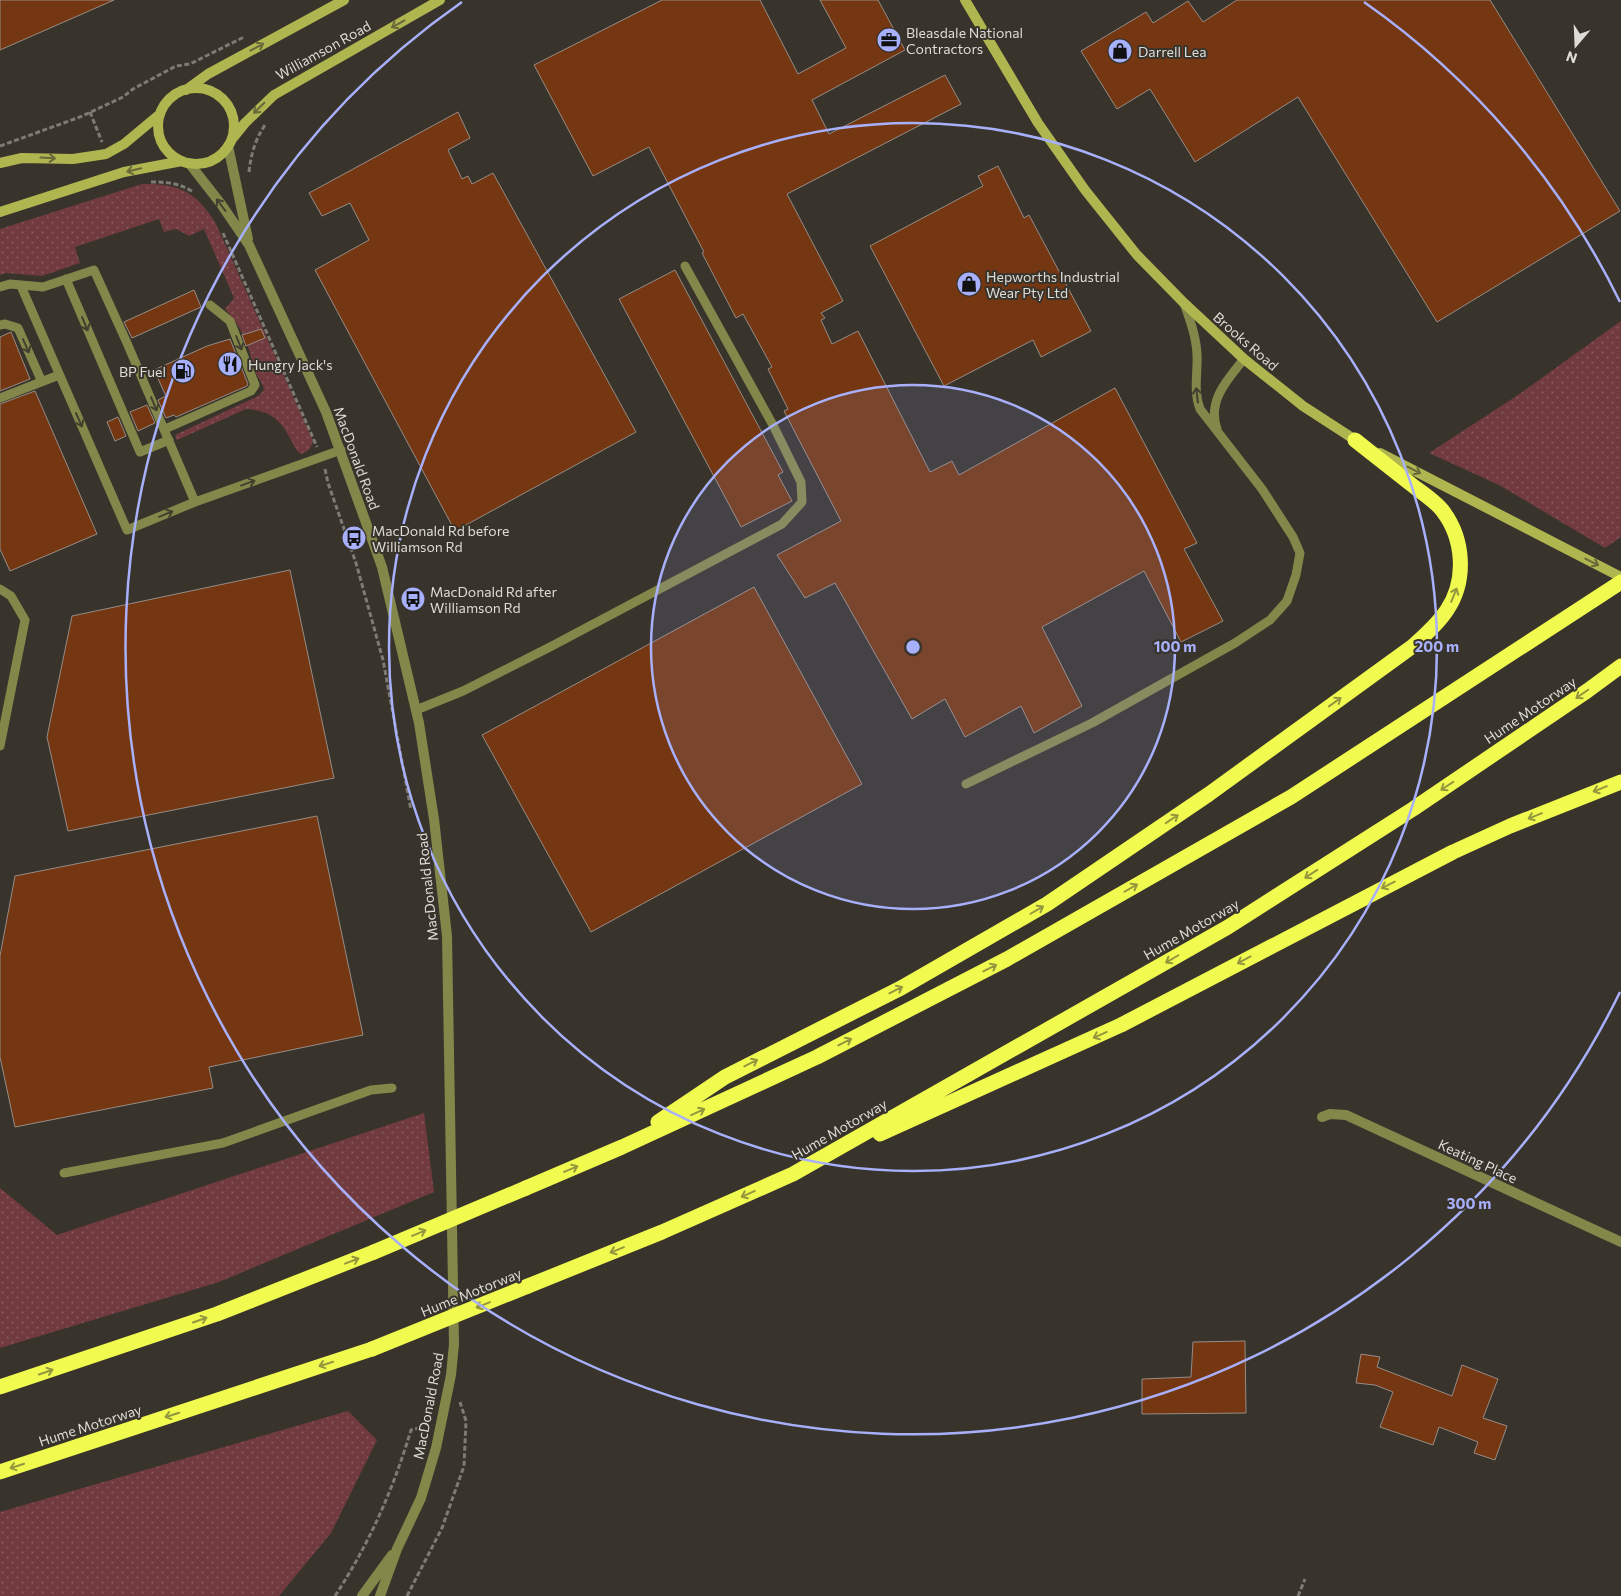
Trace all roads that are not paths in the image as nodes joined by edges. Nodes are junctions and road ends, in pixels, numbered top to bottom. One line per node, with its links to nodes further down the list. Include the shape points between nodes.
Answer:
1 (344, 0): 4 (main road, one-way to 1, via 208,74)
2 (440, 0): 6 (main road, Williamson Road, one-way to 6, via 274,94)
3 (965, 0): 15 (main road, Brooks Road, via 1038,124 1132,249)
4 (185, 90): 5 (main road, via 170,99); 6 (main road, via 203,89 223,100 233,121)
5 (160, 114): 7 (main road, via 161,141 169,153); 8 (main road, one-way to 5, via 22,158 73,159 106,154 130,140)
6 (230, 143): 7 (main road, via 212,161); 10 (street, MacDonald Road)
7 (185, 162): 9 (main road, one-way to 9, via 124,172); 10 (street, MacDonald Road, one-way to 7, via 221,204)
8 (0, 163)
9 (0, 212)
10 (249, 245): 26 (street, MacDonald Road)
11 (685, 266): 32 (lane, via 774,427 801,482 802,502 786,520 769,531 550,647 463,691)
12 (66, 279): 13 (lane, via 44,287); 22 (lane, one-way to 22, via 94,270); 24 (lane, one-way to 24, via 140,452)
13 (21, 286): 14 (lane, via 10,284); 19 (lane)
14 (0, 287)
15 (1184, 303): 18 (main road, Brooks Road); 23 (lane, one-way to 15, via 1204,415 1196,396 1196,342)
16 (210, 305): 22 (lane, one-way to 22, via 230,321 255,385 251,391)
17 (0, 325): 20 (lane, one-way to 20, via 18,328)
18 (1244, 359): 23 (lane, via 1225,383 1214,405 1214,418); 25 (main road, Brooks Road, via 1303,406)
19 (59, 375): 20 (lane); 27 (lane, one-way to 27, via 127,530)
20 (42, 382): 21 (lane)
21 (0, 398)
22 (164, 429): 24 (lane)
23 (1221, 436): 35 (lane, via 1262,489 1300,553 1288,600 1270,620 1234,643 1092,724)
24 (169, 440): 27 (lane)
25 (1355, 440): 28 (main road, Brooks Road, one-way to 28); 38 (highway, one-way to 25, via 725,1076 901,988 1047,904 1209,794 1424,636 1448,609 1457,589 1461,563 1459,542 1451,524 1434,502)
26 (341, 450): 27 (lane, one-way to 26); 32 (street, MacDonald Road, via 382,567)
27 (195, 502)
28 (1621, 577)
29 (1621, 582): 38 (highway, one-way to 29, via 817,1057 1033,944 1291,798)
30 (0, 589): 33 (lane, via 11,596 25,620)
31 (1621, 666): 40 (highway, Hume Motorway, one-way to 40, via 1413,809 1228,927)
32 (416, 710): 44 (street, MacDonald Road, via 434,819 446,936 454,1344 436,1448 421,1498)
33 (0, 746)
34 (1621, 782): 40 (highway, one-way to 40, via 1453,852 1121,1026)
35 (966, 784)
36 (392, 1088): 39 (lane, via 371,1090 224,1143)
37 (1322, 1117): 41 (street, Keating Place, via 1346,1115)
38 (622, 1147): 42 (highway, one-way to 38, bridge, via 217,1314 374,1252)
39 (64, 1173)
40 (793, 1174): 43 (highway, Hume Motorway, one-way to 43, bridge, via 662,1232 372,1349)
41 (1621, 1242)
42 (0, 1387)
43 (0, 1472)
44 (398, 1549): 45 (street, MacDonald Road); 46 (street, MacDonald Road)
45 (362, 1596)
46 (380, 1596)

